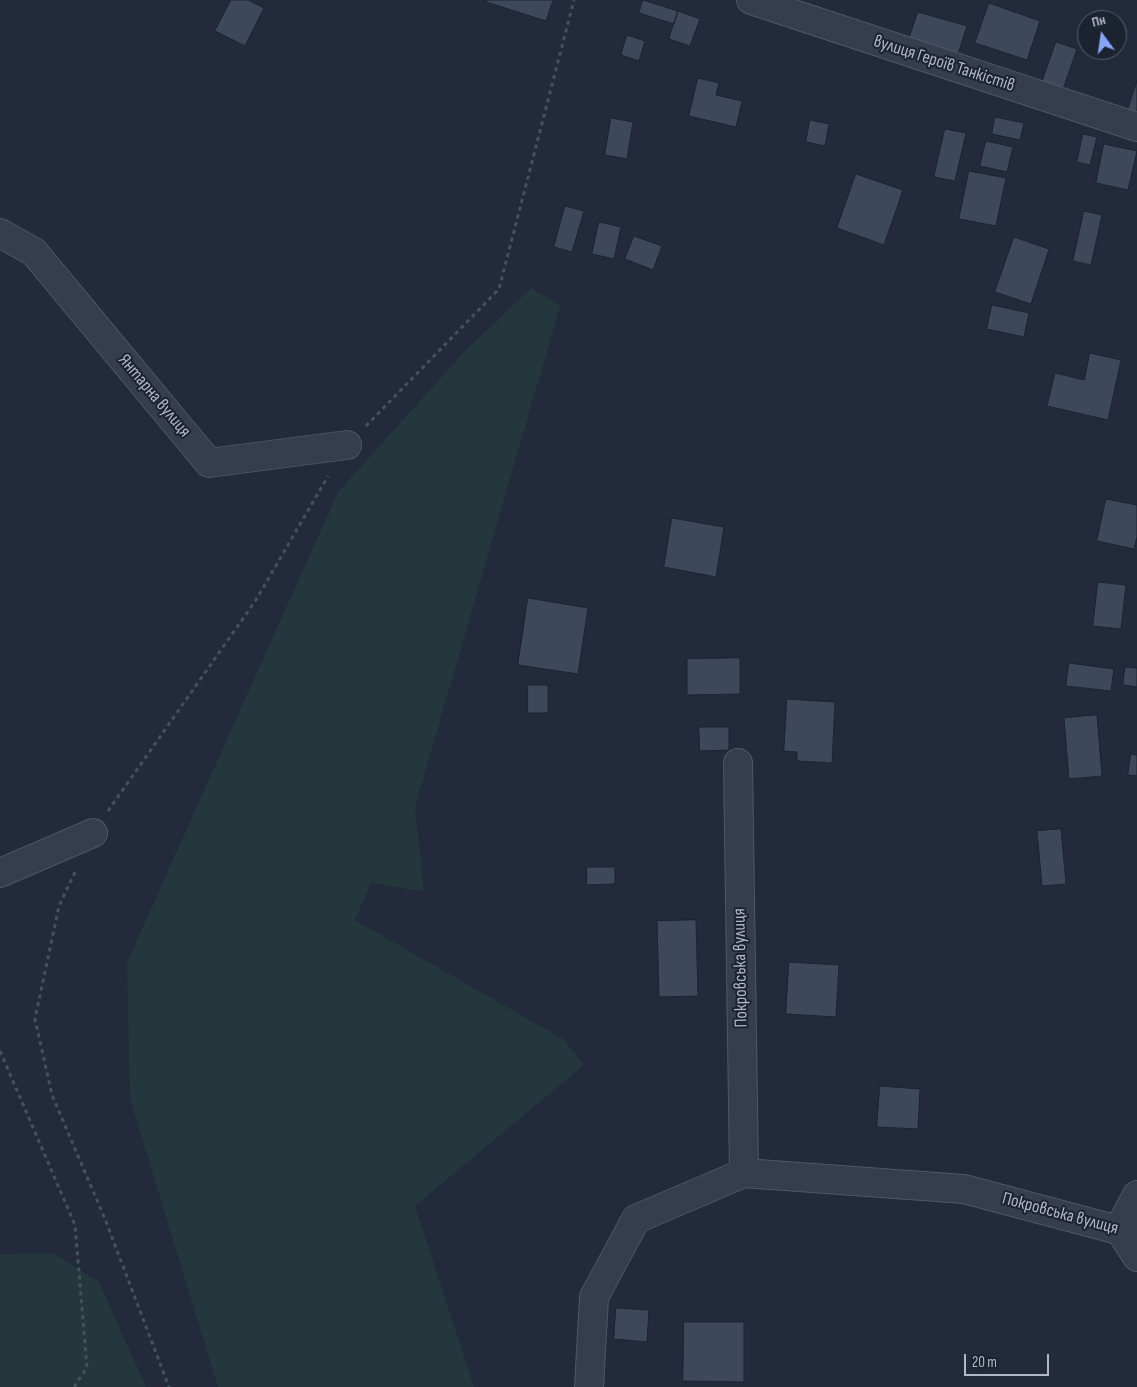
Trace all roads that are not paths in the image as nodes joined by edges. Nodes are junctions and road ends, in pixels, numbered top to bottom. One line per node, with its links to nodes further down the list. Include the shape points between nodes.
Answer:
1 (751, 0): 2 (street, вулиця Героїв Танкістів)
2 (1137, 127)
3 (0, 233): 4 (street, Янтарна вулиця, via 34,252 209,463)
4 (347, 445)
5 (738, 763): 8 (street, Покровська вулиця)
6 (93, 833): 7 (street)
7 (0, 873)
8 (744, 1173): 10 (street, Покровська вулиця, via 964,1189); 12 (street, Покровська вулиця, via 636,1219 594,1297)
9 (1137, 1195): 10 (street)
10 (1128, 1232): 11 (street)
11 (1137, 1257)
12 (589, 1387)

